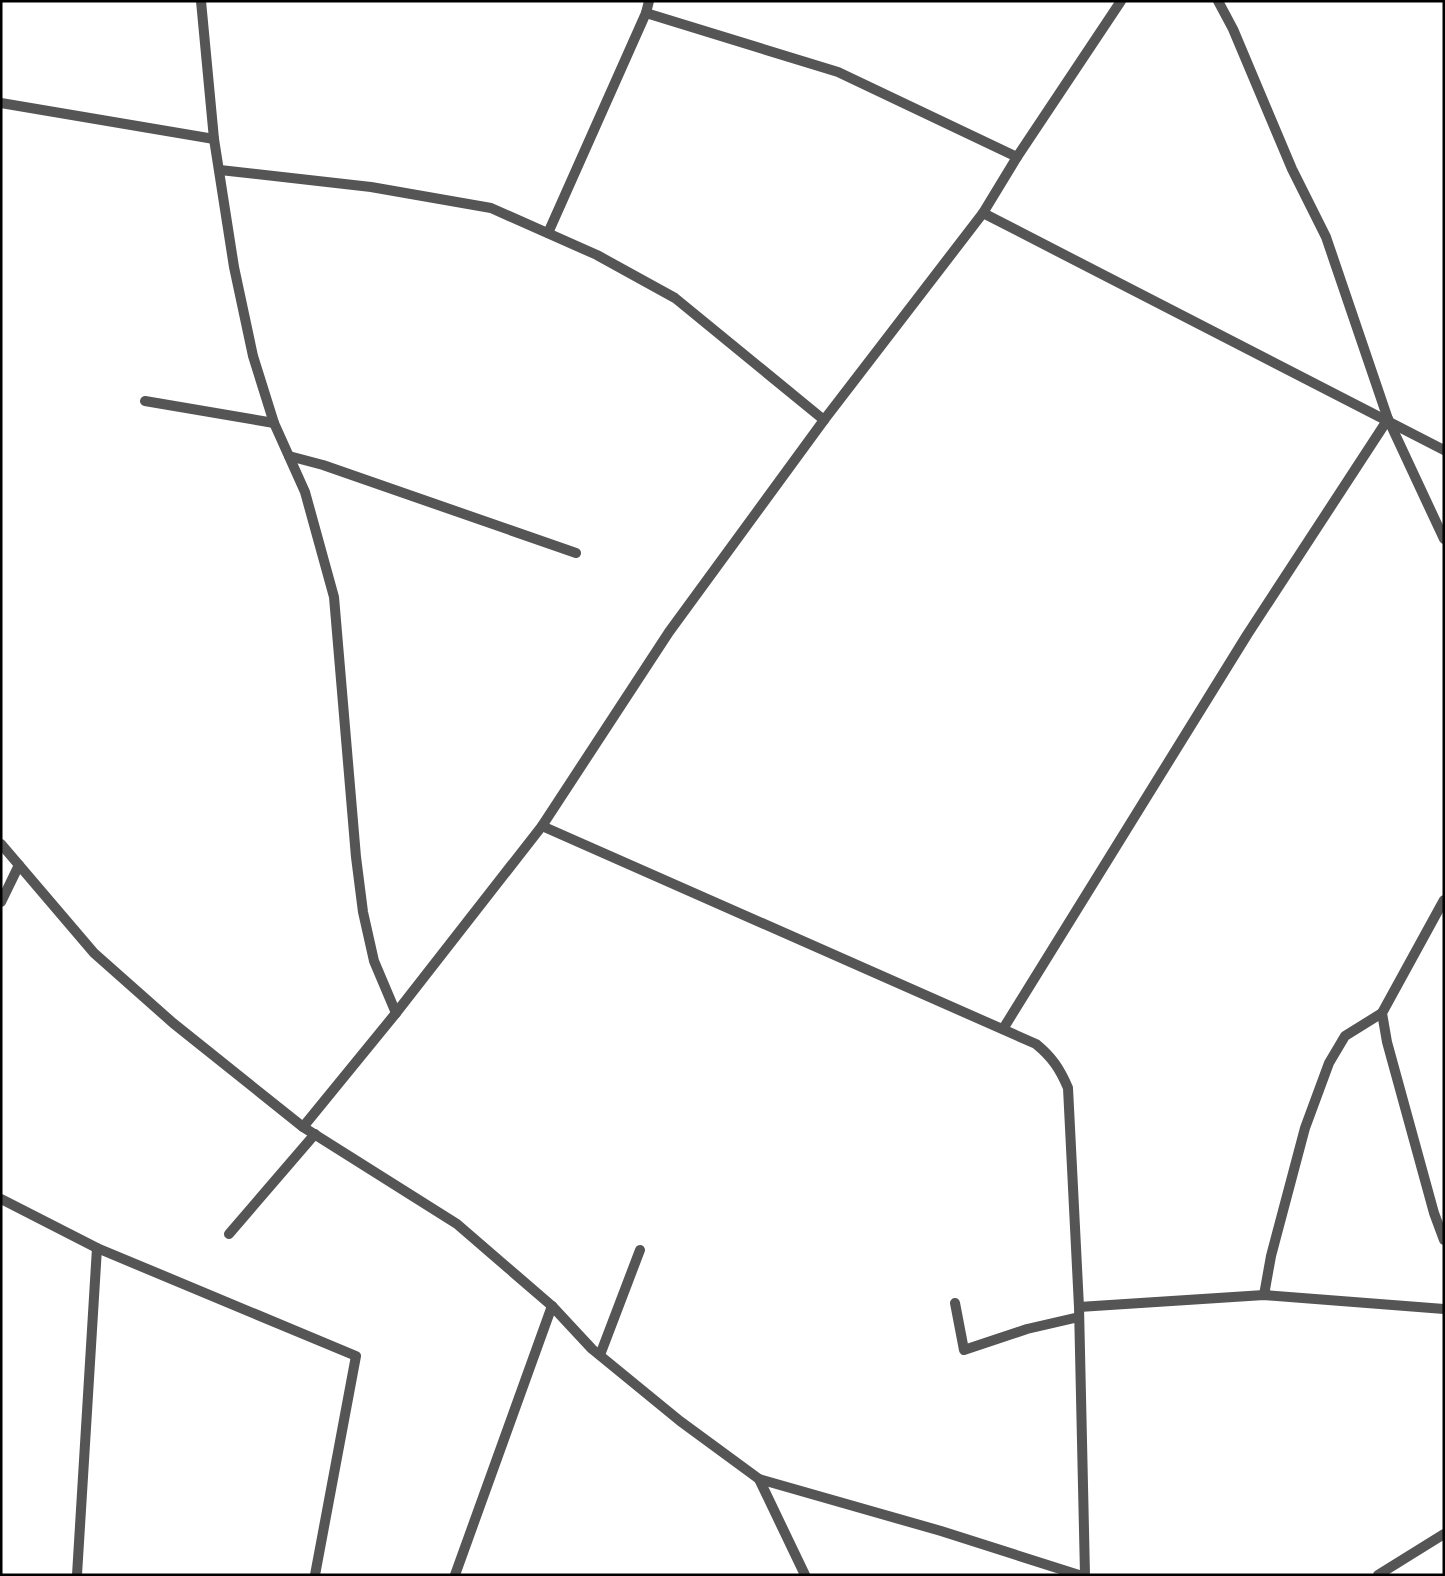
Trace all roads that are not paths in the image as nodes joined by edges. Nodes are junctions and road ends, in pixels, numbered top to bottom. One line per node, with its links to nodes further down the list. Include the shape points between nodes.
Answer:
1 (202, 1): 7 (street)
2 (649, 1): 5 (street)
3 (1121, 1): 8 (street)
4 (1218, 1): 13 (street, via 1292,169 1326,237)
5 (646, 13): 8 (street, via 838,72); 11 (street)
6 (1, 103): 7 (street)
7 (214, 139): 9 (street)
8 (1017, 157): 10 (street)
9 (220, 170): 11 (street, via 371,187 491,208); 15 (street, via 236,276 253,356)
10 (983, 213): 13 (street); 14 (street)
11 (548, 233): 14 (street, via 597,255 675,298)
12 (145, 401): 15 (street)
13 (1388, 419): 16 (street); 18 (street); 27 (street, via 1248,635)
14 (824, 420): 20 (street, via 669,632)
15 (274, 422): 17 (street)
16 (1444, 450)
17 (289, 456): 19 (street); 25 (street, via 305,492 334,597 363,912 374,961)
18 (1444, 540)
19 (576, 553)
20 (542, 826): 25 (street); 27 (street)
21 (1, 844): 22 (street)
22 (19, 865): 24 (street); 28 (street, via 94,953 173,1023)
23 (1444, 900): 26 (street)
24 (1, 902)
25 (396, 1013): 28 (street)
26 (1382, 1013): 32 (street, via 1387,1042); 35 (street, via 1345,1036 1329,1063 1306,1128 1271,1256)
27 (1003, 1029): 39 (street, via 1036,1044 1050,1055 1068,1088)
28 (303, 1127): 29 (street)
29 (315, 1134): 31 (street); 37 (street, via 457,1224)
30 (1, 1199): 33 (street)
31 (229, 1234)
32 (1444, 1240)
33 (97, 1248): 43 (street); 44 (street, via 356,1356)
34 (640, 1250): 40 (street)
35 (1264, 1296): 38 (street); 39 (street)
36 (955, 1303): 39 (street, via 964,1350)
37 (552, 1306): 40 (street); 45 (street)
38 (1444, 1309)
39 (1079, 1312): 48 (street)
40 (600, 1355): 41 (street, via 680,1421)
41 (759, 1478): 46 (street); 47 (street)
42 (1444, 1534): 49 (street)
43 (77, 1575)
44 (315, 1575)
45 (455, 1575)
46 (806, 1575)
47 (1080, 1575)
48 (1085, 1575)
49 (1378, 1575)

